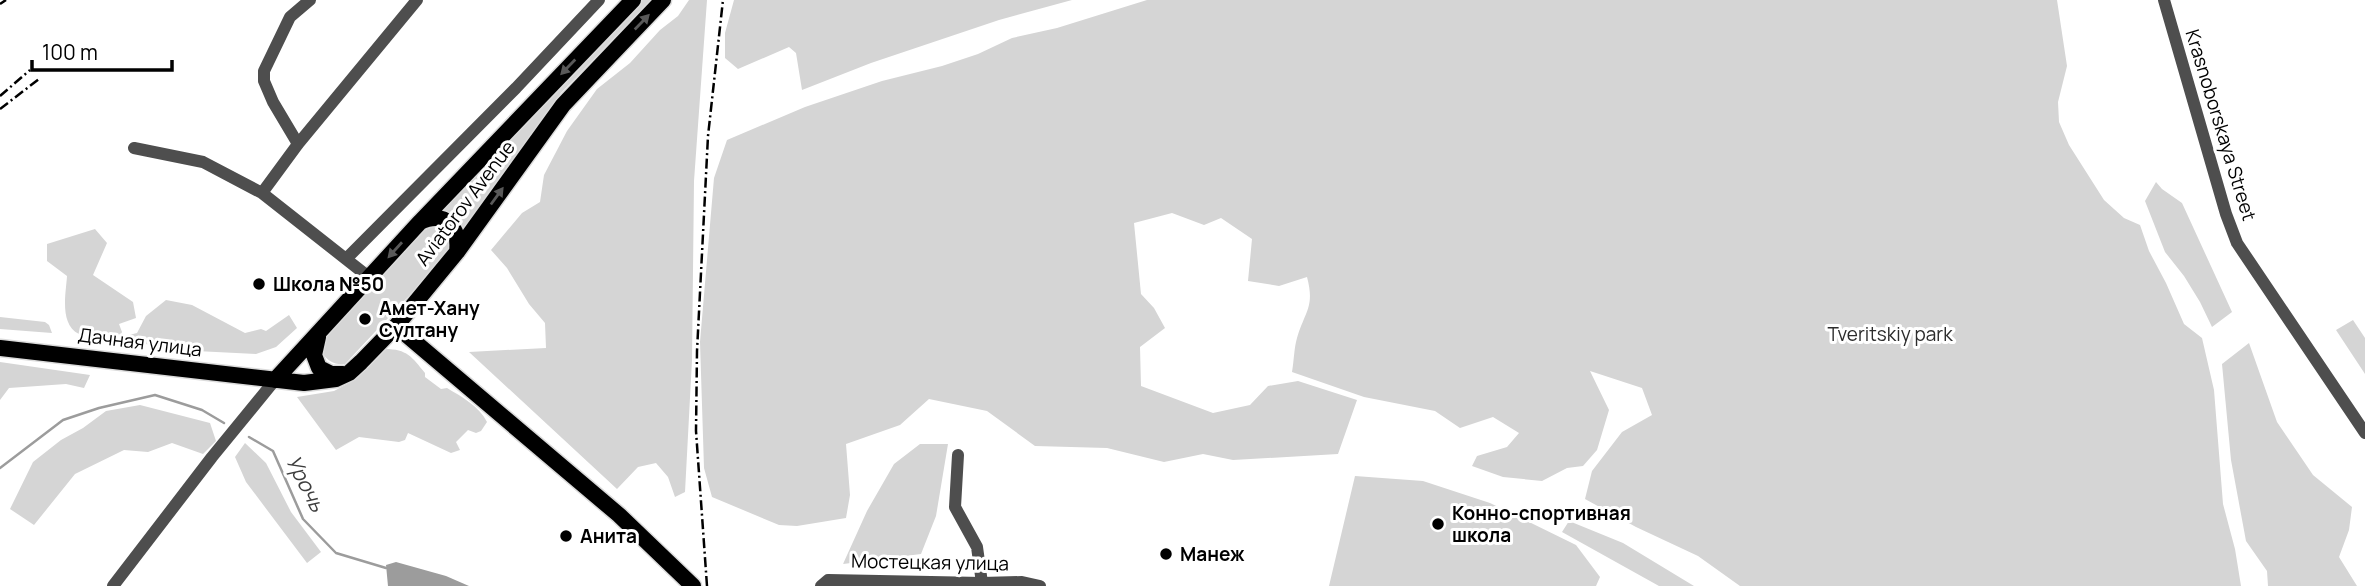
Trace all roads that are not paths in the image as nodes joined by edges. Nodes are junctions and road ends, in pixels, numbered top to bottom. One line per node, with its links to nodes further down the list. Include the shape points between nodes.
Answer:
1 (310, 0): 7 (street, via 290,17 264,71 273,102)
2 (417, 0): 7 (street)
3 (599, 0): 12 (street, Aviatorov Avenue)
4 (633, 0): 10 (main road, Aviatorov Avenue, one-way to 10)
5 (663, 0): 11 (main road, Aviatorov Avenue, one-way to 5, via 563,105)
6 (2164, 0): 19 (street, Krasnoborskaya Street, via 2237,243)
7 (298, 144): 9 (street)
8 (134, 148): 9 (street, via 203,162)
9 (262, 192): 12 (street)
10 (421, 222): 11 (main road, via 429,218 446,221 457,236); 13 (main road, Aviatorov Avenue, one-way to 13)
11 (457, 252): 14 (main road, Aviatorov Avenue)
12 (346, 259): 13 (street)
13 (370, 278): 15 (main road, Aviatorov Avenue)
14 (396, 326): 17 (main road, Aviatorov Avenue); 23 (main road, via 619,515)
15 (318, 335): 17 (main road, via 314,355 319,368 331,374); 18 (main road, Aviatorov Avenue)
16 (0, 348): 18 (main road, Дачная улица)
17 (349, 373): 18 (main road, Aviatorov Avenue, via 325,382)
18 (275, 380): 22 (street, Aviatorov Avenue)
19 (2365, 432)
20 (958, 455): 21 (street, via 954,507 977,547)
21 (982, 583): 24 (street, Мостецкая улица, via 828,580); 25 (street, Мостецкая улица)
22 (115, 586)
23 (693, 586)
24 (821, 586)
25 (1040, 586)

